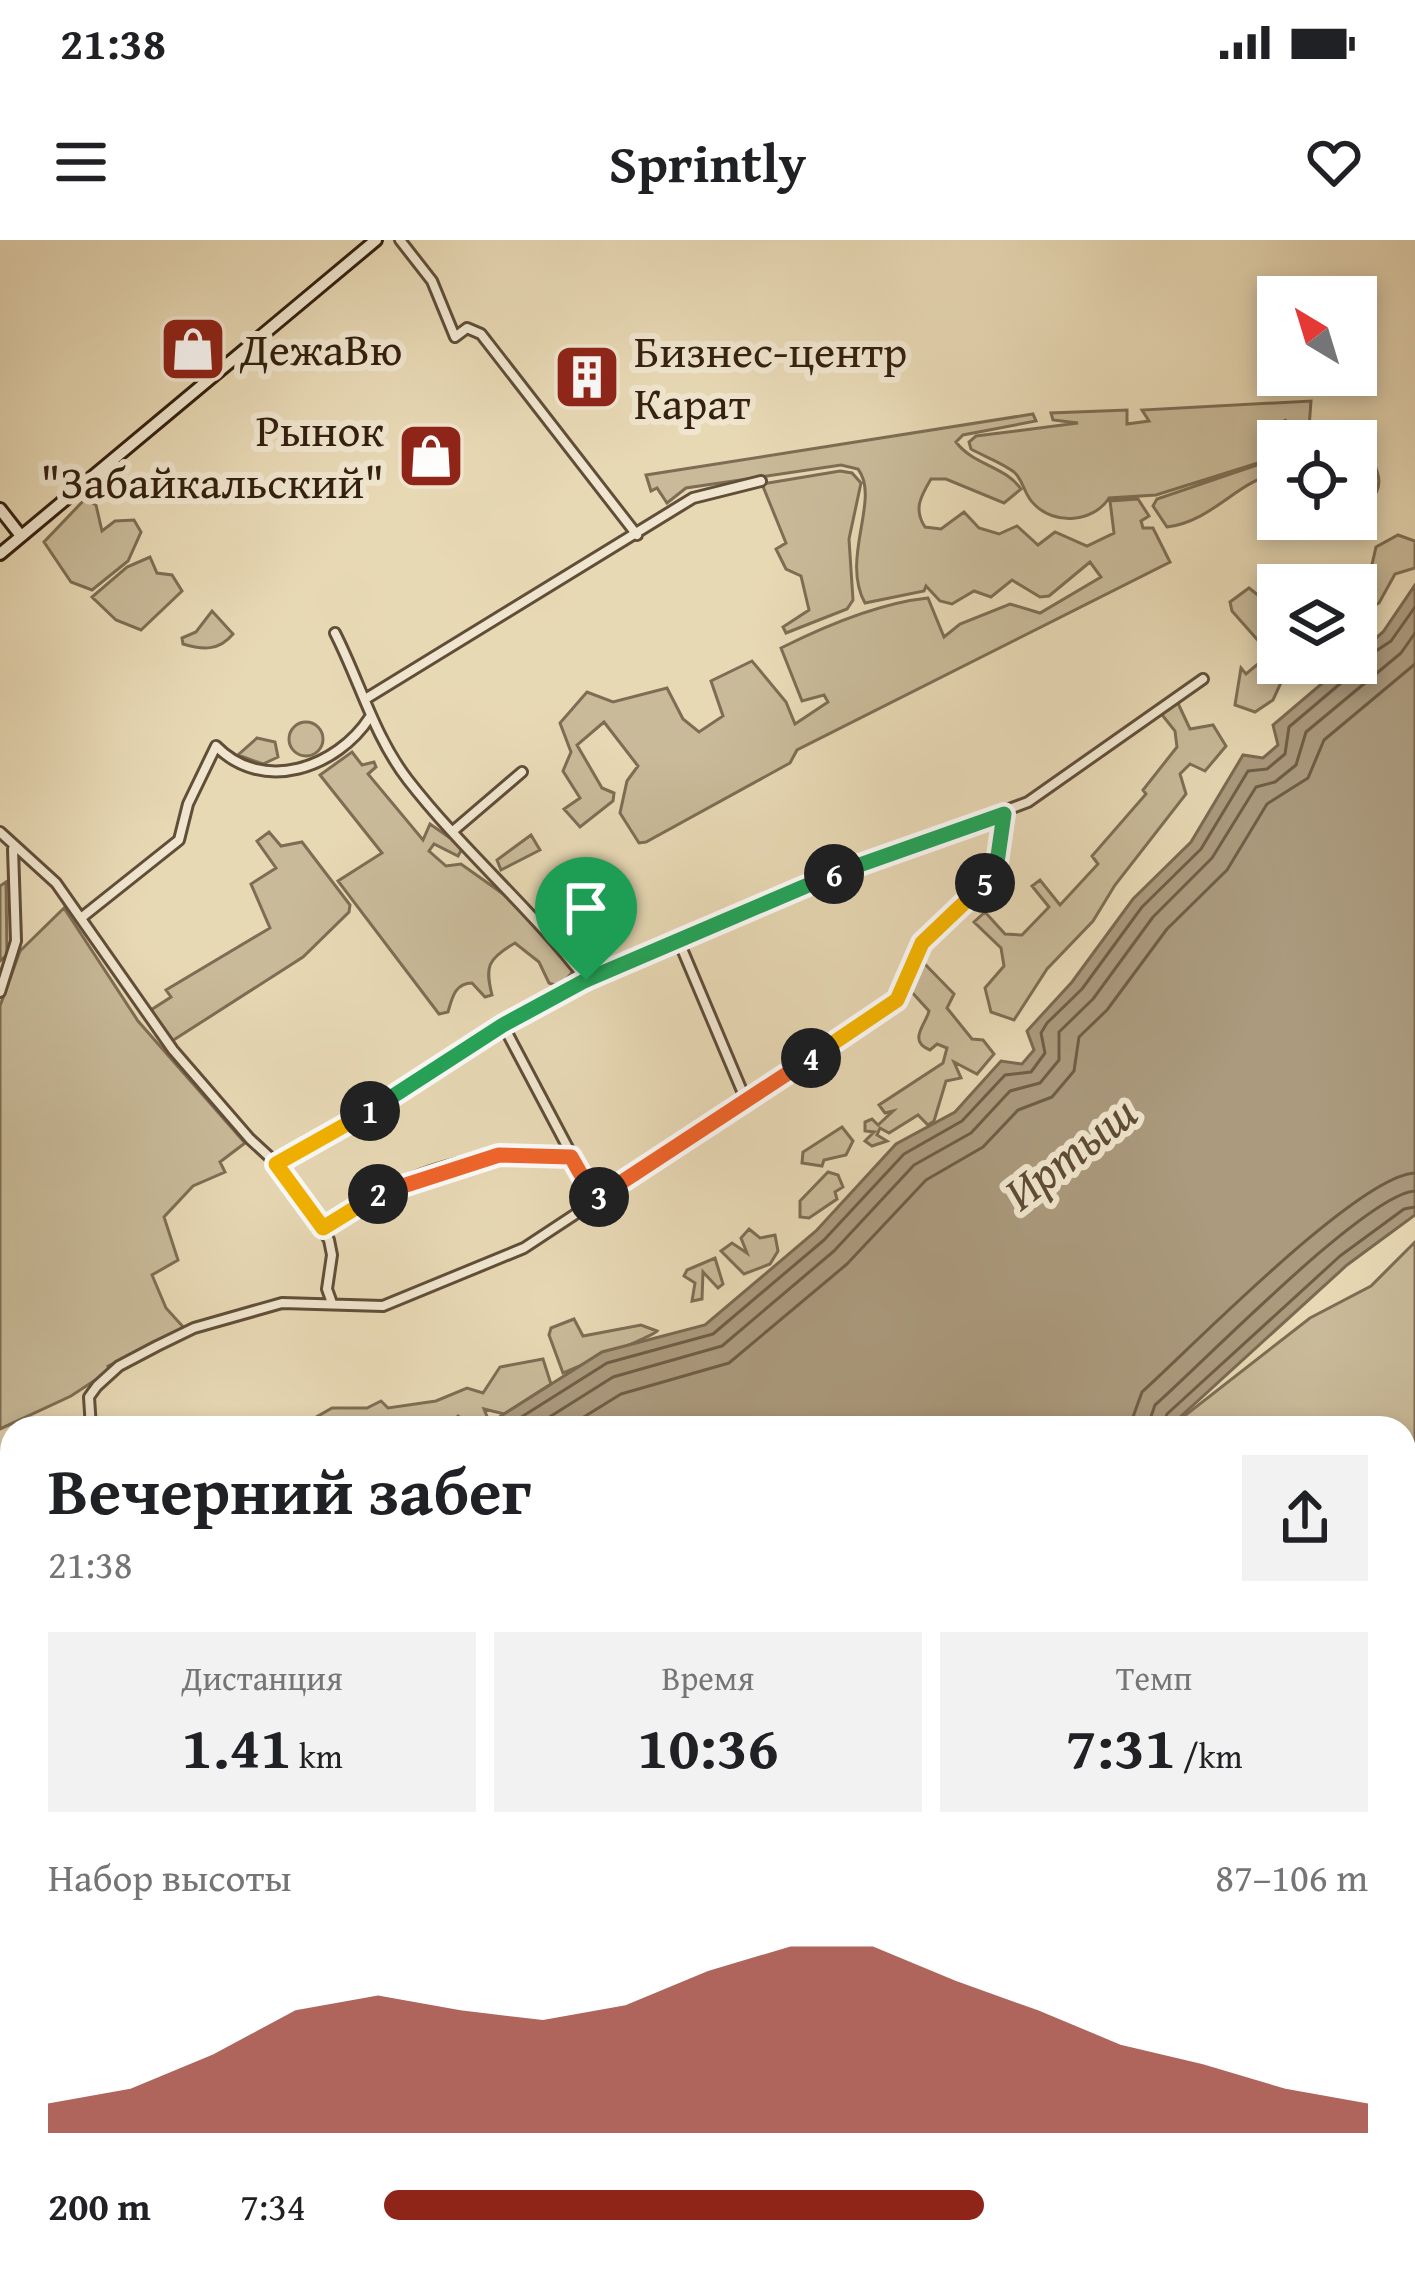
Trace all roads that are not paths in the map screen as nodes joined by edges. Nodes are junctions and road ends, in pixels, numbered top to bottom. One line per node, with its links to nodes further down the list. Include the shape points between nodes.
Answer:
1 (376, 240): 6 (main road)
2 (400, 240): 5 (street, via 432,281 455,337 477,328)
3 (761, 481): 5 (street, via 693,498)
4 (0, 509): 6 (main road)
5 (638, 535): 10 (street)
6 (21, 536): 7 (main road)
7 (0, 554)
8 (335, 633): 10 (street)
9 (1203, 679): 13 (street)
10 (368, 698): 11 (street)
11 (370, 717): 14 (street); 17 (street, via 344,749 292,772 228,758 216,746 179,840)
12 (522, 772): 14 (street)
13 (1004, 814): 18 (street); 22 (street, via 997,863 922,943 897,1000)
14 (453, 831): 19 (street)
15 (0, 832): 16 (street)
16 (13, 848): 17 (street, via 37,863); 20 (street, via 16,941)
17 (81, 917): 24 (street, via 173,1050)
18 (677, 937): 19 (street); 22 (street)
19 (586, 980): 21 (street)
20 (0, 992)
21 (503, 1025): 23 (street); 24 (street)
22 (745, 1098): 25 (street)
23 (571, 1157): 25 (street); 26 (street, via 499,1155 432,1173 360,1202)
24 (276, 1164): 26 (street)
25 (595, 1199): 27 (street, via 524,1248 424,1292 383,1306)
26 (323, 1228): 27 (street)
27 (332, 1303): 28 (street, via 282,1303 194,1328 119,1366 89,1396)
28 (91, 1416)

